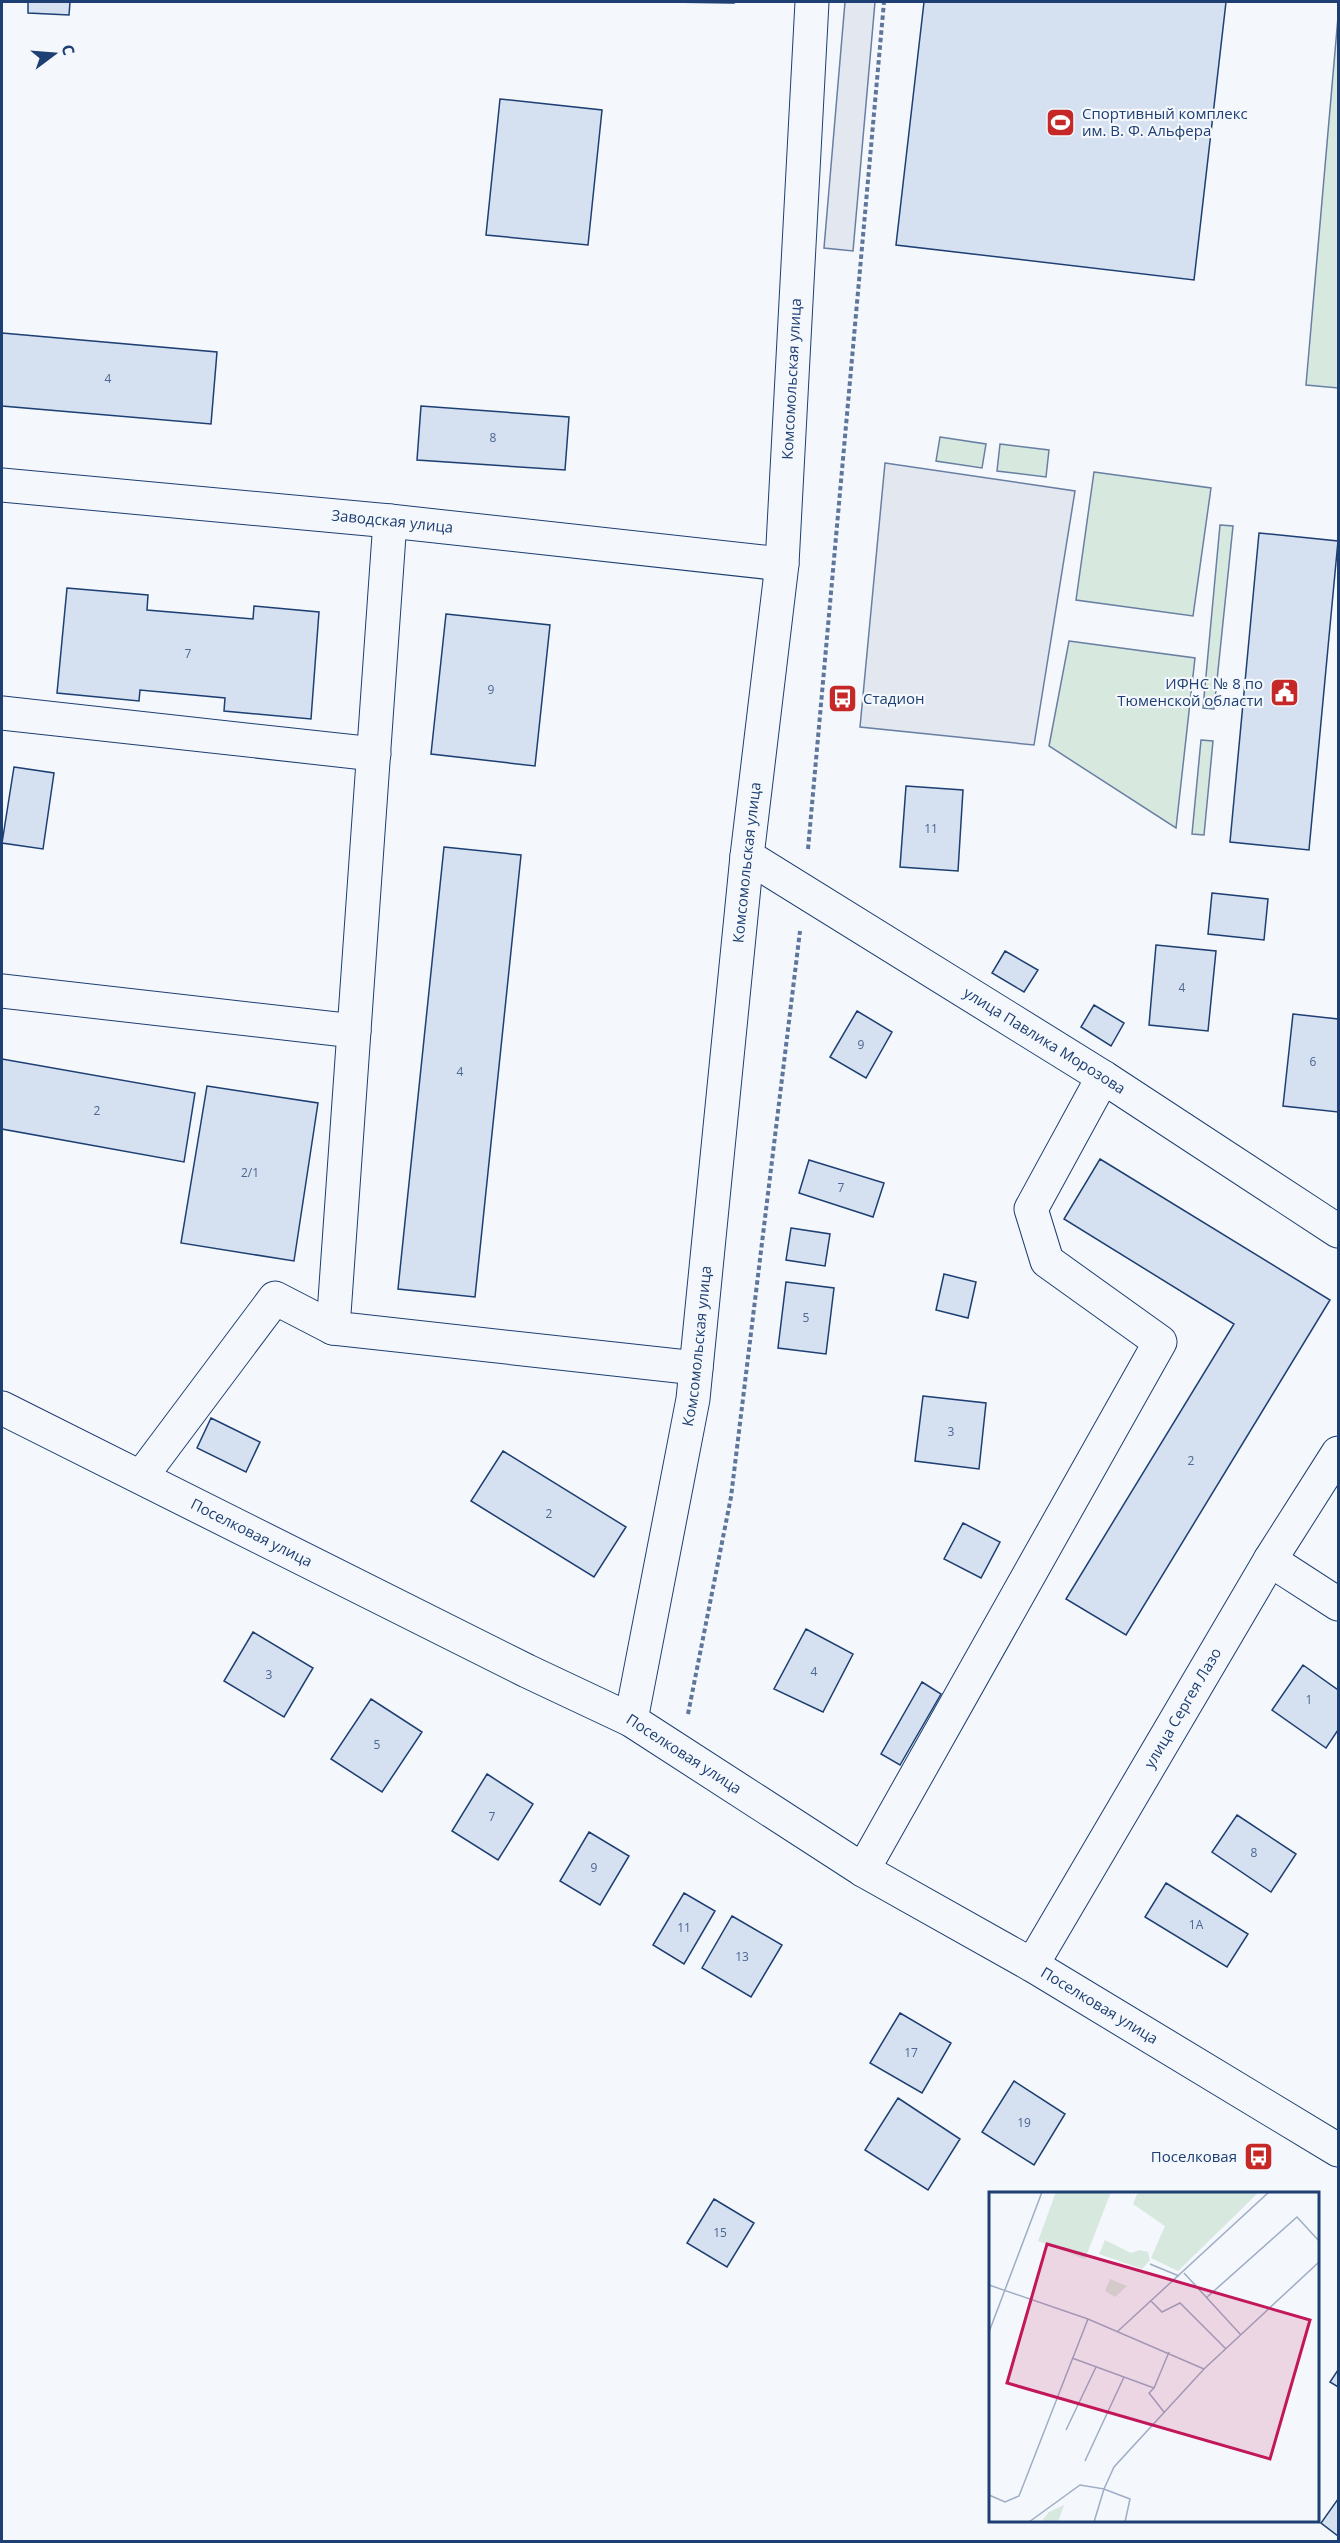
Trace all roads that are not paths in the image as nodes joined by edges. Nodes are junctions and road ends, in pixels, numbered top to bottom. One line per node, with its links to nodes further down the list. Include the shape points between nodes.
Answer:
1 (812, 2): 4 (street, Комсомольская улица)
2 (2, 485): 3 (street, Заводская улица)
3 (390, 521): 4 (street, Заводская улица); 6 (street)
4 (782, 564): 7 (street, Комсомольская улица)
5 (2, 713): 6 (street)
6 (374, 754): 9 (street)
7 (747, 856): 10 (street, улица Павлика Морозова); 13 (street, Комсомольская улица)
8 (2, 991): 9 (street)
9 (354, 1031): 12 (street)
10 (1103, 1077): 11 (street, улица Павлика Морозова); 20 (street, via 1031,1209 1047,1261 1160,1342)
11 (1338, 1231)
12 (333, 1328): 13 (street); 16 (street, via 276,1298)
13 (696, 1368): 19 (street, Комсомольская улица)
14 (2, 1408): 16 (street, Поселковая улица)
15 (1338, 1453): 17 (street, улица Сергея Лазо)
16 (141, 1478): 19 (street, Поселковая улица)
17 (1270, 1560): 18 (street); 21 (street, улица Сергея Лазо)
18 (1338, 1604)
19 (631, 1720): 20 (street, Поселковая улица)
20 (862, 1870): 21 (street, Поселковая улица)
21 (1032, 1965): 22 (street, Поселковая улица)
22 (1338, 2150)

